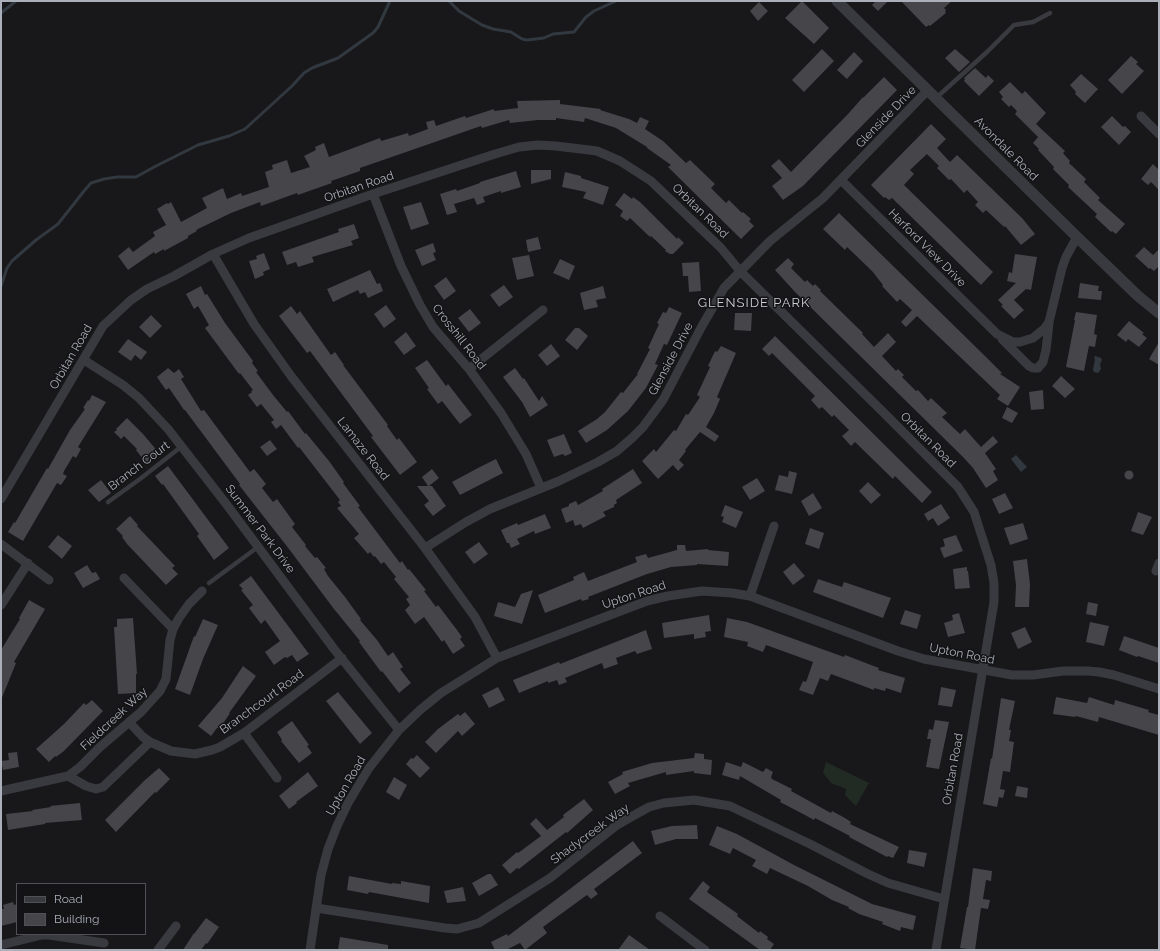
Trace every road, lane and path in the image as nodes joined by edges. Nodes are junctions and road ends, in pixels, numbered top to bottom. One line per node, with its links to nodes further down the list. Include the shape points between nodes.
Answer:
1 (837, 1): 3 (street, Avondale Road)
2 (1050, 12): 3 (lane, via 1033,22 1014,25 987,52)
3 (932, 94): 6 (street, Glenside Drive); 8 (street, Avondale Road)
4 (1141, 116): 5 (street)
5 (1159, 134)
6 (841, 180): 10 (street, Glenside Drive, via 810,210 770,241); 14 (street, Harford View Drive)
7 (373, 194): 9 (street, Orbitan Road); 10 (street, Orbitan Road, via 519,147 538,145 597,151 620,161 651,181 721,248); 16 (street, Crosshill Road, via 401,266 420,305 433,327)
8 (1076, 237): 12 (street, Avondale Road); 13 (street, Harford View Drive, via 1066,257)
9 (213, 254): 15 (street, Orbitan Road, via 131,300 103,326); 24 (street, Lamaze Road, via 254,324 290,376)
10 (740, 271): 18 (street, Glenside Drive, via 724,288 666,396 643,427 617,451 575,474); 35 (street, Orbitan Road, via 958,488 974,512 987,548 994,583 994,602)
11 (543, 310): 16 (street)
12 (1159, 313)
13 (1049, 322): 14 (street, Harford View Drive, via 1033,338 1024,341 1013,342); 14 (street, Harford View Drive, via 1046,350 1043,362 1038,368 1029,366)
14 (997, 334)
15 (84, 360): 17 (street, Summer Park Drive, via 139,398); 19 (street, Orbitan Road)
16 (469, 369): 18 (street, Crosshill Road, via 515,434)
17 (182, 446): 20 (lane, Branch Court); 23 (street, Summer Park Drive)
18 (541, 488): 24 (street, Glenside Drive, via 490,509)
19 (1, 499)
20 (108, 502)
21 (774, 526): 30 (street)
22 (1, 544): 25 (street)
23 (258, 547): 28 (lane); 33 (street, Summer Park Drive)
24 (425, 548): 34 (street, Lamaze Road, via 475,617)
25 (28, 563): 27 (street); 31 (street)
26 (124, 578): 32 (street)
27 (49, 580)
28 (209, 583)
29 (202, 591): 32 (street, Fieldcreek Way, via 189,604)
30 (750, 596): 34 (street, Upton Road, via 702,591 647,601); 35 (street, Upton Road, via 898,651)
31 (1, 605)
32 (173, 630): 37 (street, Fieldcreek Way, via 166,679 160,691)
33 (342, 658): 38 (street, Summer Park Drive); 39 (street, Branchcourt Road)
34 (497, 658): 38 (street, Upton Road, via 441,693)
35 (982, 670): 36 (street, Upton Road, via 1012,675 1088,671 1114,675); 44 (street, Orbitan Road)
36 (1159, 689)
37 (129, 722): 40 (street, Branchcourt Road); 41 (street, Fieldcreek Way)
38 (399, 730): 45 (street, Upton Road, via 369,768 348,803 328,849)
39 (244, 733): 40 (street, Branchcourt Road, via 220,747 195,754 171,751); 42 (street)
40 (150, 742): 41 (street, via 103,787 96,789 86,786)
41 (68, 776): 43 (street, Fieldcreek Way)
42 (277, 778)
43 (1, 791)
44 (944, 899): 45 (street, Shadycreek Way, via 888,883 730,806 694,800 664,803 631,816 550,878 479,923 457,929 445,928); 53 (street, Orbitan Road)
45 (316, 908): 51 (street, Upton Road)
46 (660, 916): 52 (street)
47 (176, 926): 50 (street)
48 (104, 943): 49 (street, via 42,935)
49 (1, 945)
50 (158, 950)
51 (310, 950)
52 (705, 950)
53 (936, 950)

